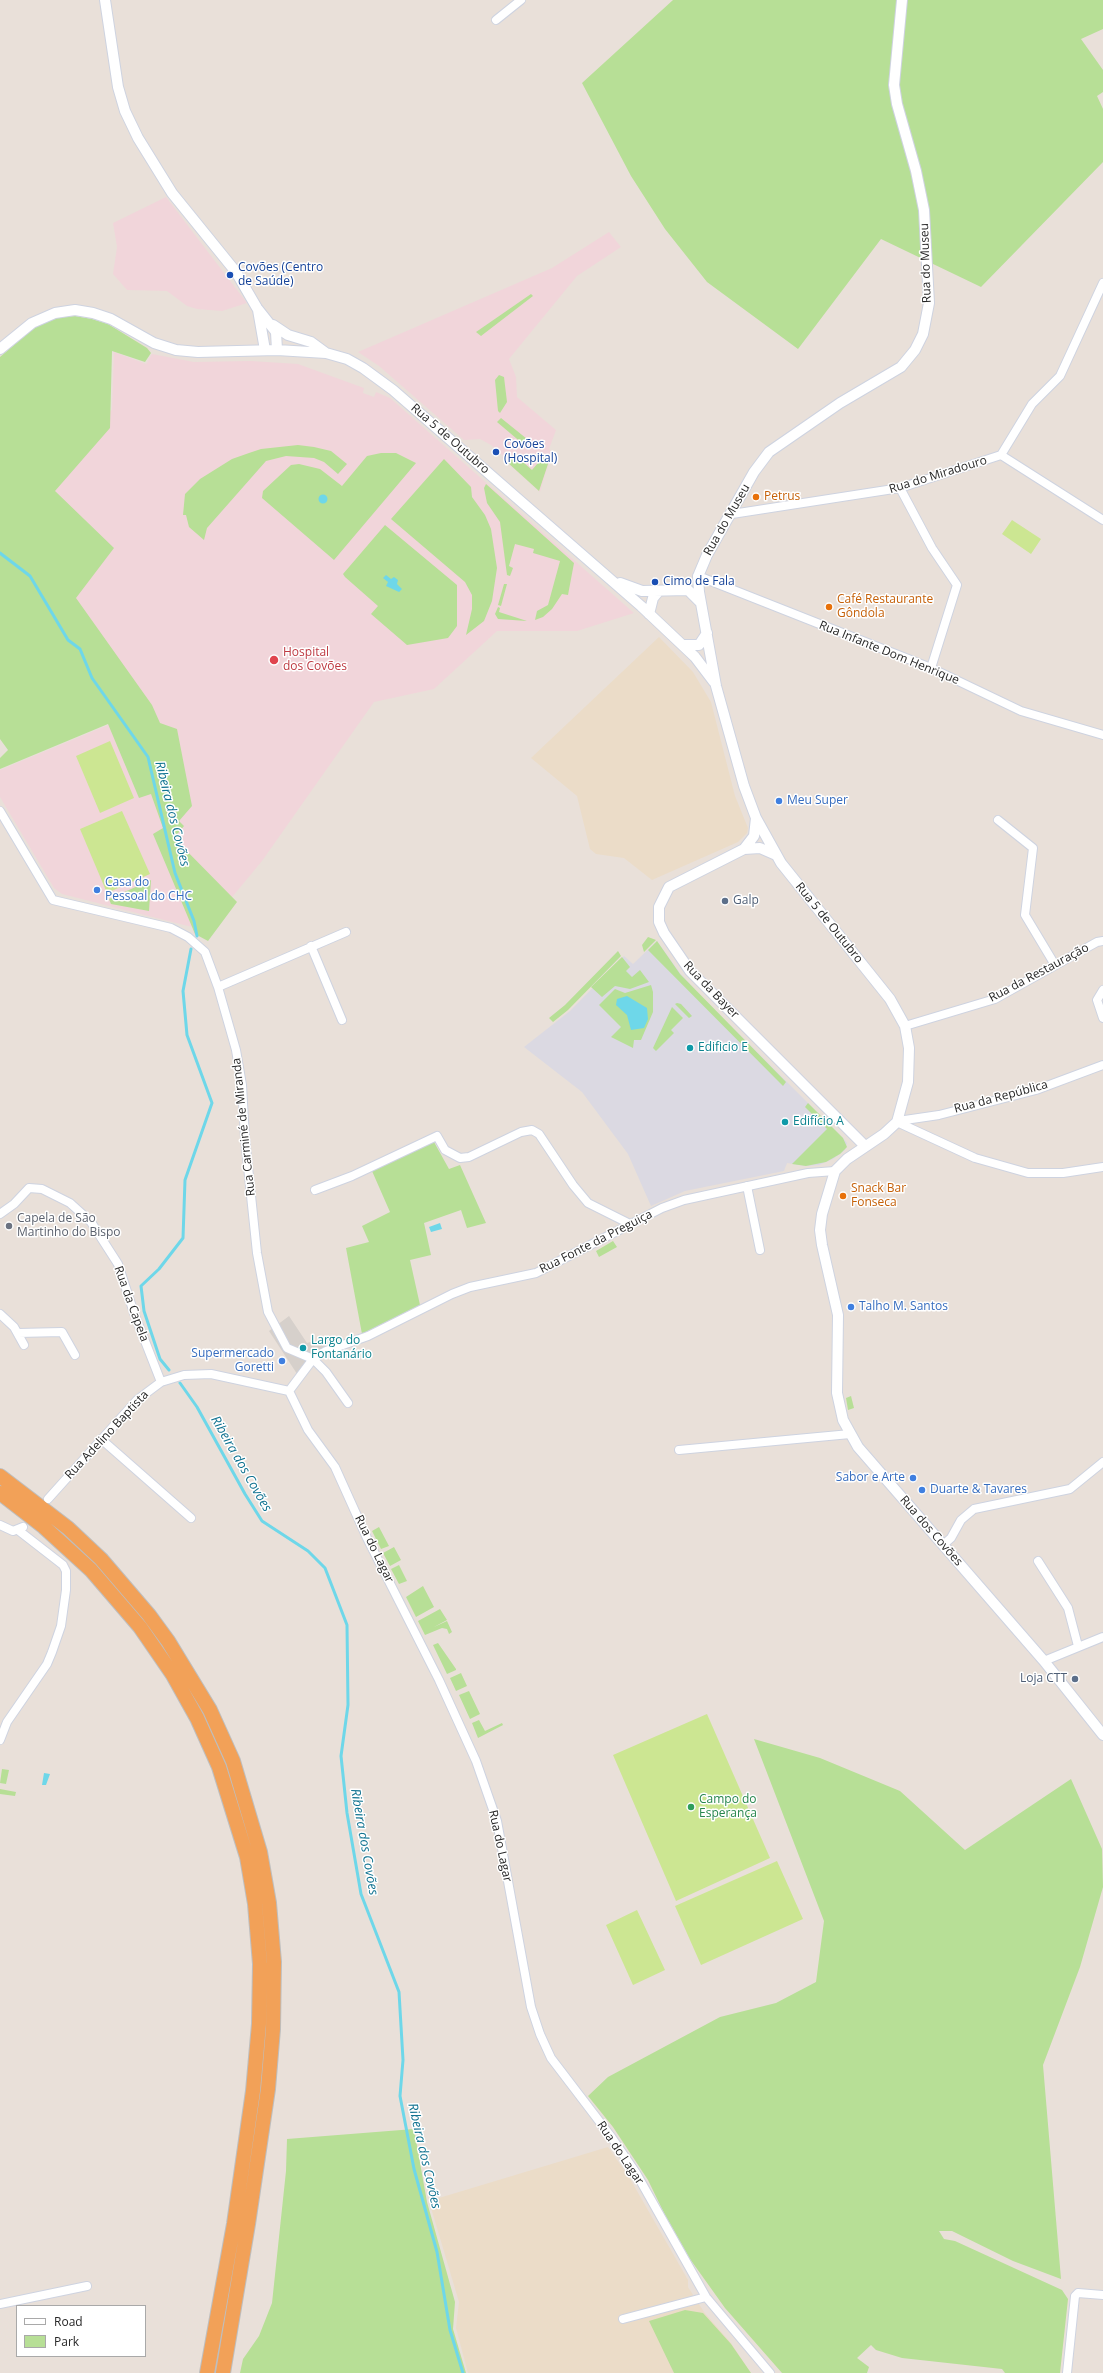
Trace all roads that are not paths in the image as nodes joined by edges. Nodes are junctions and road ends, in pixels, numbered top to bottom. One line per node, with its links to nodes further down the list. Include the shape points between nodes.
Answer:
1 (105, 0): 6 (street, via 118,87 125,111 138,138 172,193 229,262)
2 (521, 0): 4 (street)
3 (902, 0): 14 (street, Rua do Museu, via 894,85 924,210 929,302 923,334 915,350 900,367 840,403 769,452 757,467)
4 (496, 20)
5 (1103, 283): 12 (street, via 1060,376 1032,404)
6 (257, 308): 7 (street); 9 (street)
7 (270, 323): 10 (street, via 277,338); 11 (street, via 282,332 311,342)
8 (0, 349): 9 (street, Rua 5 de Outubro, via 32,323 55,313 75,310 111,319 154,343 176,350)
9 (265, 350): 10 (street, Rua 5 de Outubro)
10 (277, 350): 11 (street, Rua 5 de Outubro)
11 (326, 353): 17 (street, Rua 5 de Outubro, via 347,359 383,382)
12 (1001, 455): 13 (street, Rua do Miradouro); 15 (street)
13 (900, 488): 14 (street, Rua do Miradouro); 24 (street, via 932,548 958,585)
14 (732, 514): 16 (street, Rua do Museu, via 706,556)
15 (1103, 520)
16 (698, 575): 18 (street); 20 (street); 24 (street, Rua Infante Dom Henrique, via 712,583)
17 (611, 579): 19 (street, Rua 5 de Outubro, via 642,591); 21 (street, Rua 5 de Outubro)
18 (678, 589): 19 (street); 20 (street, via 691,592)
19 (658, 592): 21 (street, via 652,598)
20 (702, 605): 22 (street)
21 (649, 614): 23 (street)
22 (707, 633): 23 (street, via 699,645); 25 (street, Rua 5 de Outubro)
23 (684, 645): 25 (street, Rua 5 de Outubro, via 703,665)
24 (931, 668): 26 (street, Rua Infante Dom Henrique, via 1021,711)
25 (716, 686): 28 (street, Rua 5 de Outubro, via 744,786)
26 (1103, 735)
27 (0, 811): 36 (street, Rua Carminé de Miranda, via 53,900 171,928 188,937 205,952)
28 (756, 818): 30 (street, via 754,836); 31 (street, Rua 5 de Outubro)
29 (998, 820): 35 (street, via 1033,848 1026,915)
30 (744, 849): 31 (street, via 760,848); 43 (street, Rua da Bayer, via 669,886 659,907 659,922 690,971)
31 (776, 855): 40 (street, Rua 5 de Outubro, via 890,999)
32 (346, 932): 34 (street)
33 (1103, 942): 35 (street, Rua da Restauração, via 1097,942)
34 (311, 946): 36 (street); 39 (street)
35 (1055, 965): 40 (street, Rua da Restauração, via 995,999)
36 (218, 988): 55 (street, Rua Carminé de Miranda, via 236,1050 242,1085 257,1253 268,1312 288,1348)
37 (1103, 990): 38 (street, via 1097,1000)
38 (1103, 1018)
39 (342, 1020)
40 (905, 1026): 42 (street, Rua 5 de Outubro, via 909,1048 908,1082)
41 (1103, 1066): 42 (street, Rua da República, via 1036,1090 939,1115)
42 (897, 1122): 43 (street); 44 (street, via 975,1158 1028,1172 1063,1173)
43 (865, 1146): 45 (street, Rua dos Covões, via 846,1159)
44 (1103, 1167)
45 (835, 1171): 46 (street, Rua Fonte da Preguiça, via 808,1173); 59 (street, Rua dos Covões, via 824,1202 820,1230 838,1315 837,1393 843,1420)
46 (747, 1186): 49 (street, Rua Fonte da Preguiça, via 684,1200); 50 (street)
47 (314, 1190): 49 (street, via 352,1176 438,1136 445,1150 460,1158 469,1157 521,1132 532,1130 539,1134 572,1185 588,1203)
48 (0, 1214): 56 (street, Rua da Capela, via 29,1188 42,1189 70,1203 91,1222 118,1264)
49 (630, 1224): 55 (street, Rua Fonte da Preguiça, via 536,1273 470,1287 368,1336 326,1351)
50 (760, 1250)
51 (0, 1314): 52 (street)
52 (18, 1333): 53 (street); 54 (street, via 62,1332)
53 (24, 1344)
54 (75, 1355)
55 (313, 1359): 57 (street, Rua Fonte da Preguiça); 58 (street, via 326,1372)
56 (161, 1382): 57 (street, Rua Adelino Baptista, via 184,1375 211,1374); 60 (street, Rua Adelino Baptista, via 137,1400)
57 (289, 1391): 77 (street, Rua do Lagar, via 308,1430 335,1467 476,1761 497,1821 531,2007 551,2058 636,2173)
58 (348, 1403)
59 (850, 1434): 61 (street); 68 (street, Rua dos Covões, via 858,1447)
60 (101, 1439): 65 (street, Rua Adelino Baptista); 66 (street)
61 (680, 1450)
62 (1103, 1462): 68 (street, via 1070,1489 974,1509 961,1520 951,1538)
63 (0, 1476): 81 (highway, via 68,1528 101,1559 136,1598 168,1642 210,1710 226,1746 248,1807 260,1852 269,1903 274,1962 273,2029 268,2088 248,2224)
64 (0, 1493): 80 (highway, via 44,1527 91,1570 140,1627 173,1675 197,1718 219,1766 247,1857 255,1904 260,1964 259,2024 253,2091 234,2224)
65 (48, 1499)
66 (191, 1518)
67 (0, 1525): 74 (street, via 8,1530 20,1528 63,1565 66,1571 61,1626 52,1652 47,1664 14,1712)
68 (943, 1545): 72 (street, Rua dos Covões)
69 (1038, 1561): 71 (street, via 1068,1608)
70 (1103, 1637): 71 (street)
71 (1078, 1646): 72 (street)
72 (1044, 1661): 73 (street, Rua dos Covões)
73 (1103, 1735)
74 (0, 1740)
75 (87, 2286): 78 (street)
76 (1103, 2296): 83 (street, via 1078,2293 1075,2296)
77 (706, 2297): 79 (street); 82 (street, Rua do Lagar)
78 (0, 2304)
79 (623, 2319)
80 (207, 2373)
81 (222, 2373)
82 (770, 2373)
83 (1067, 2373)

